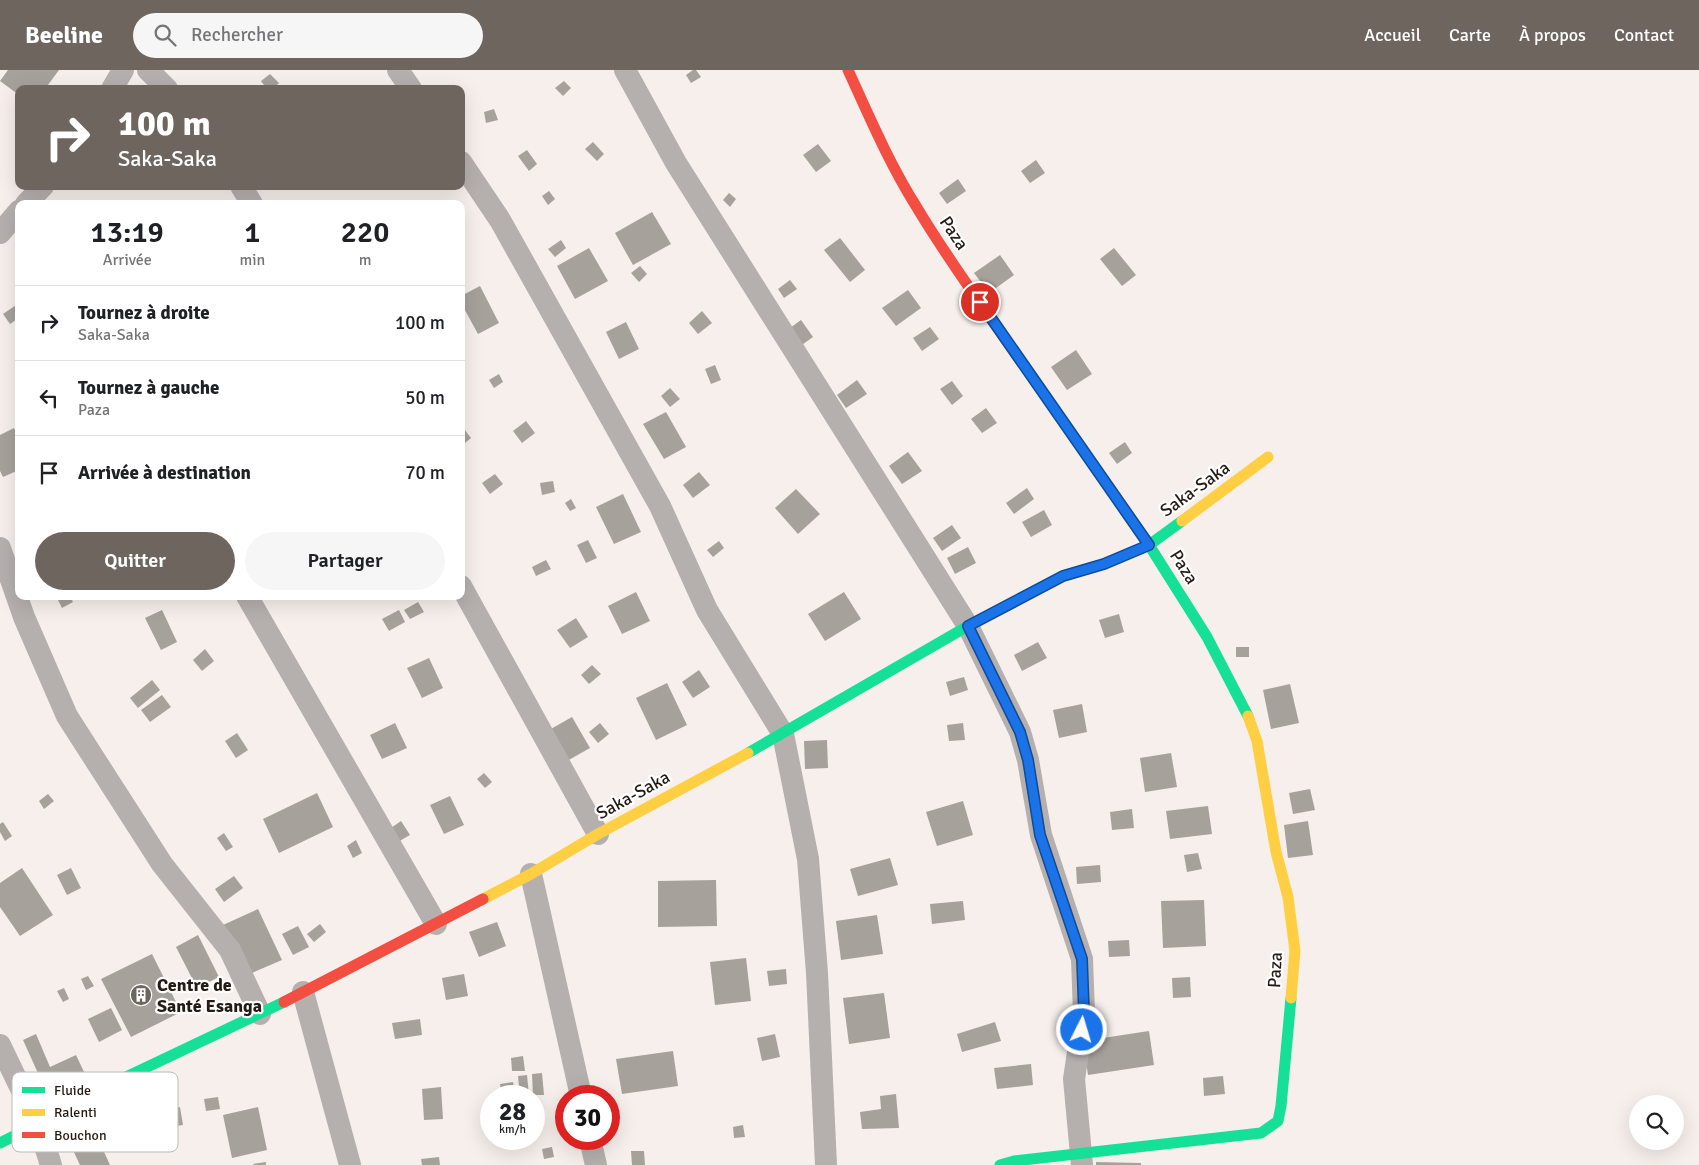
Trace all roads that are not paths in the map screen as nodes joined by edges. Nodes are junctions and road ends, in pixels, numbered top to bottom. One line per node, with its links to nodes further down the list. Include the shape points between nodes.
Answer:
1 (122, 70): 6 (street)
2 (148, 70): 7 (street)
3 (398, 70): 8 (street)
4 (626, 70): 19 (street, via 676,163)
5 (848, 70): 13 (street, Paza, via 915,205)
6 (114, 85)
7 (163, 85)
8 (408, 85)
9 (465, 168): 20 (street, via 500,220 660,506 707,610)
10 (39, 190): 11 (street)
11 (30, 200)
12 (1268, 457): 13 (street, Saka-Saka)
13 (1149, 545): 19 (street, Saka-Saka, via 1104,564 1063,576); 34 (street, Paza, via 1207,637 1252,724 1257,741 1276,852 1288,897 1295,951 1281,1106 1278,1120 1261,1133)
14 (0, 548): 15 (street)
15 (15, 591)
16 (465, 593): 21 (street)
17 (18, 600): 25 (street, via 67,716 162,864 230,950)
18 (249, 600): 23 (street)
19 (968, 626): 20 (street, Saka-Saka); 34 (street, via 1020,732 1028,760 1040,835 1082,959 1084,1013 1074,1079)
20 (783, 734): 21 (street, Saka-Saka); 38 (street, via 808,859)
21 (598, 834): 22 (street, Saka-Saka)
22 (531, 874): 23 (street, Saka-Saka); 29 (street)
23 (436, 924): 24 (street, Saka-Saka)
24 (303, 992): 25 (street, Saka-Saka); 36 (street)
25 (260, 1014): 28 (street, Saka-Saka)
26 (0, 1045): 27 (street)
27 (13, 1072)
28 (137, 1072)
29 (579, 1085)
30 (12, 1137): 31 (street, Saka-Saka)
31 (0, 1143)
32 (593, 1150): 37 (street)
33 (47, 1152): 35 (street)
34 (1082, 1160): 39 (street, via 1014,1161)
35 (51, 1165)
36 (350, 1165)
37 (596, 1165)
38 (826, 1165)
39 (1000, 1165)

